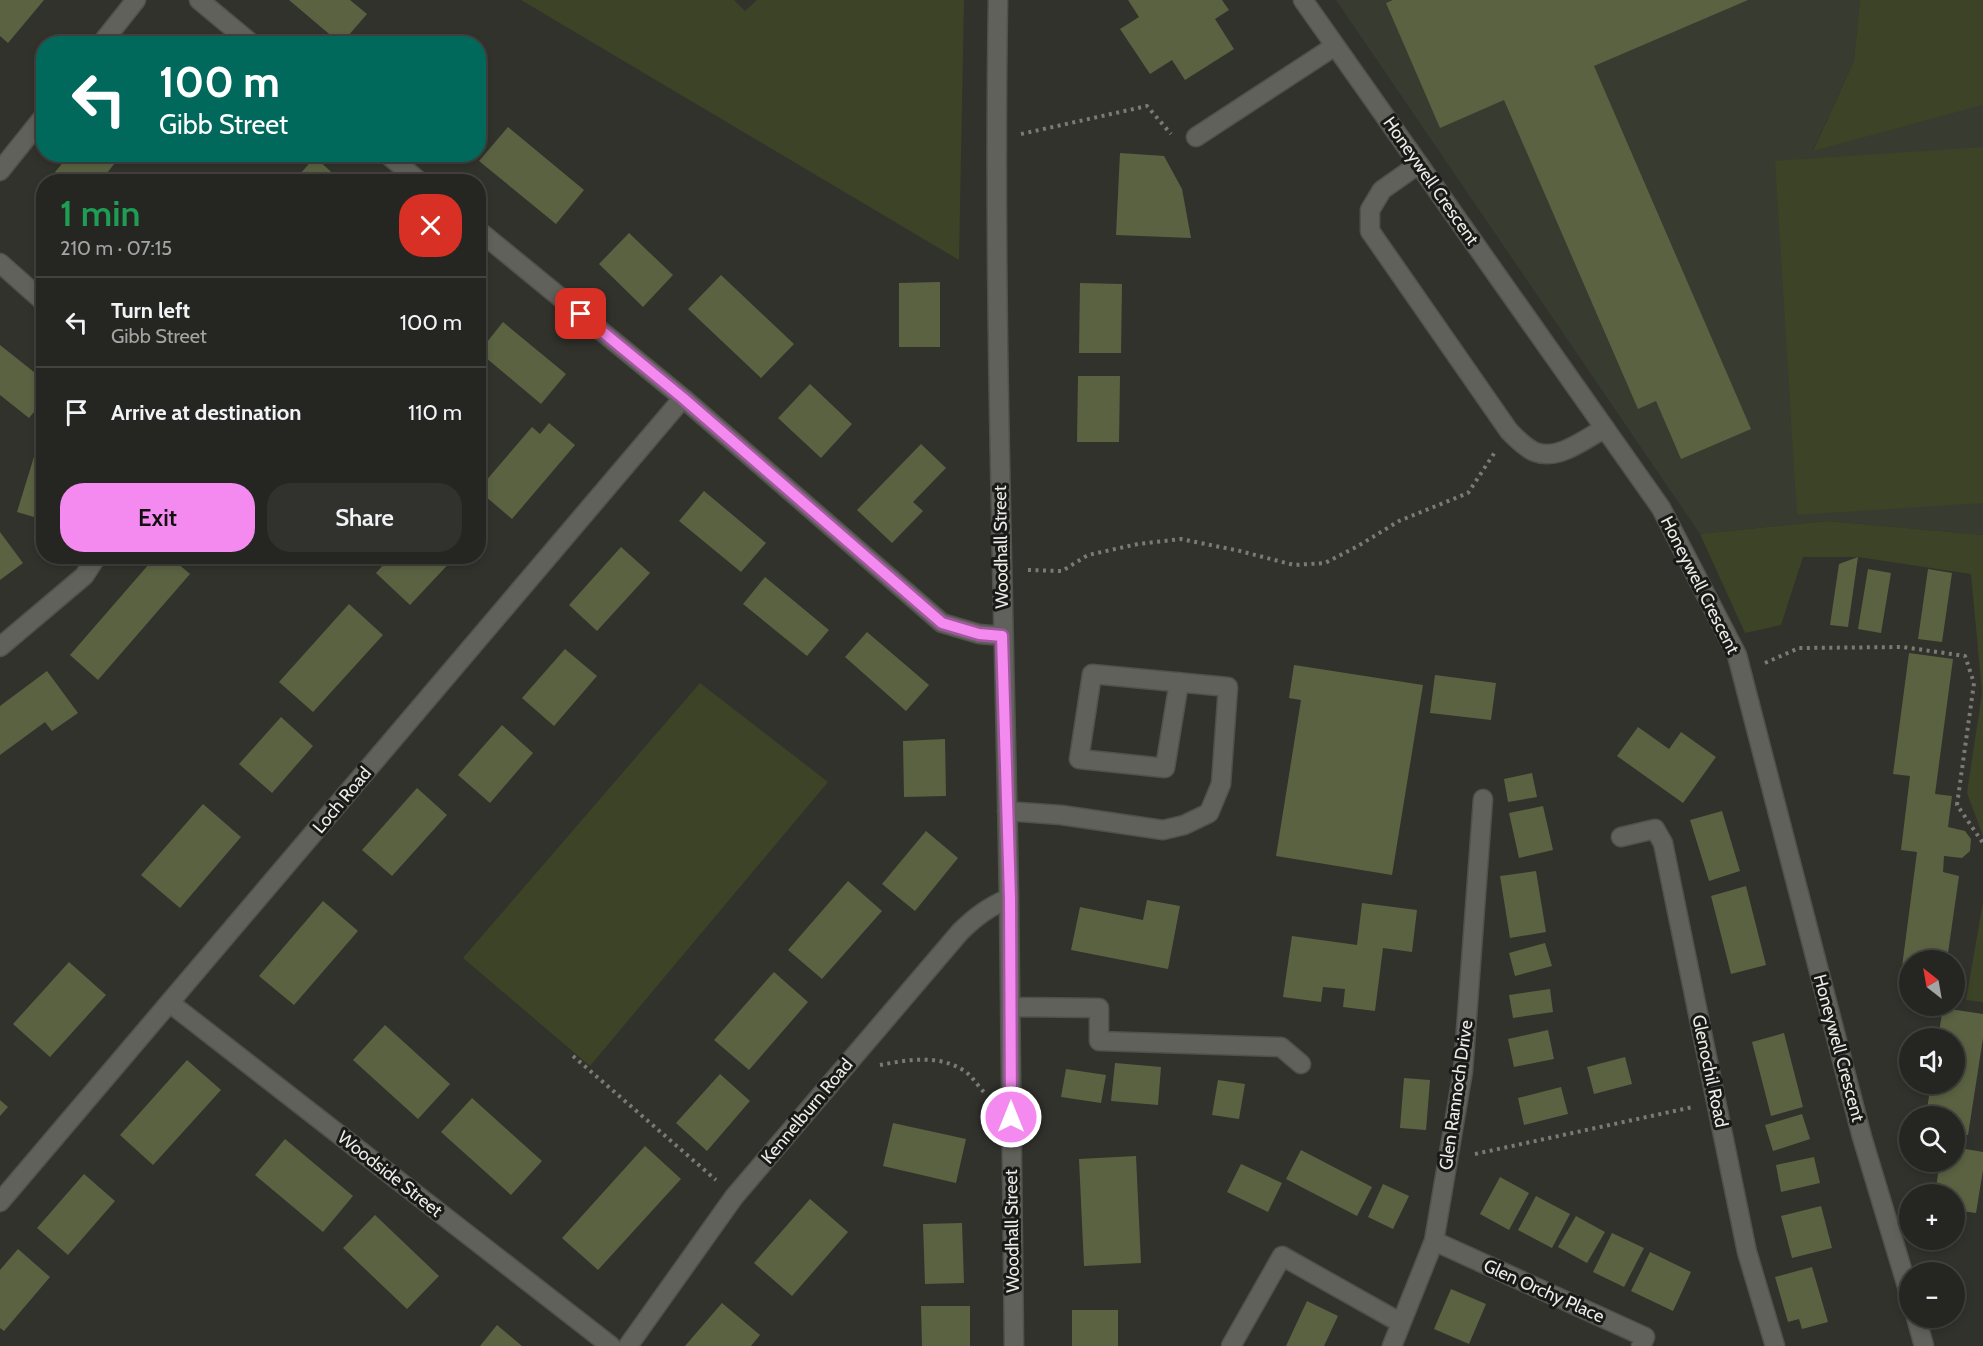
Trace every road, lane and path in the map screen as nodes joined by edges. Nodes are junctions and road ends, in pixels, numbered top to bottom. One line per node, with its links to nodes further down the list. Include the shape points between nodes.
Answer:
1 (136, 0): 5 (street)
2 (199, 0): 6 (street)
3 (998, 0): 10 (street, Woodhall Street)
4 (1303, 0): 7 (street, Honeywell Crescent)
5 (107, 36)
6 (242, 36)
7 (1335, 46): 9 (street); 12 (street, Honeywell Crescent)
8 (36, 126): 13 (street)
9 (1196, 137): 10 (path, via 1180,143 1147,106)
10 (995, 139): 22 (street, Woodhall Street)
11 (396, 162): 14 (street)
12 (1419, 164): 19 (street, Honeywell Crescent); 20 (street, via 1383,190 1370,210 1370,231)
13 (0, 171)
14 (411, 174)
15 (486, 237): 18 (street)
16 (0, 263): 17 (street)
17 (36, 295)
18 (683, 398): 23 (street, via 942,623); 32 (street, Loch Road)
19 (1605, 428): 20 (street, via 1557,454 1536,452); 25 (street, Honeywell Crescent, via 1661,508 1737,655)
20 (1509, 431): 22 (path, via 1468,493 1399,521 1325,563 1294,565 1181,539 1088,555 1062,571)
21 (92, 564): 24 (street, via 84,576)
22 (1002, 570): 23 (street, Woodhall Street)
23 (1002, 636): 28 (street, Woodhall Street)
24 (0, 647)
25 (1742, 674): 30 (path, via 1799,648 1903,647 1965,656 1974,683 1957,804); 43 (street, Honeywell Crescent, via 1862,1137)
26 (1179, 682): 26 (street, via 1166,768 1079,759 1092,674); 28 (street, via 1228,687 1221,784 1209,813 1163,830)
27 (1483, 799): 39 (street, Glen Rannoch Drive, via 1463,1071)
28 (1007, 811): 31 (street, Woodhall Street)
29 (1621, 837): 37 (street, Glenochil Road, via 1654,829 1663,843)
30 (1983, 843)
31 (1010, 898): 33 (street, Woodhall Street); 36 (street, Kennelburn Road, via 977,915 960,932)
32 (170, 1003): 41 (street, Loch Road); 46 (street, Woodside Street)
33 (1011, 1006): 35 (street, via 1099,1008 1099,1041 1281,1047); 38 (street, Woodhall Street)
34 (573, 1056): 40 (path)
35 (1301, 1064)
36 (840, 1071): 38 (path, via 917,1059 945,1063 964,1070); 40 (street, Kennelburn Road)
37 (1717, 1102): 39 (path, via 1462,1157); 52 (street, Glenochil Road, via 1747,1252)
38 (1011, 1117): 48 (street, Woodhall Street)
39 (1447, 1166): 42 (street, Glen Rannoch Drive)
40 (734, 1197): 47 (street, Kennelburn Road)
41 (0, 1202)
42 (1434, 1241): 44 (street, Glen Rannoch Drive); 51 (street, Glen Orchy Place, via 1645,1337)
43 (1900, 1262)
44 (1401, 1323): 49 (street, via 1282,1256); 50 (street, Glen Rannoch Drive)
45 (1919, 1328): 53 (street)
46 (611, 1346)
47 (628, 1346)
48 (1014, 1346)
49 (1231, 1346)
50 (1392, 1346)
51 (1641, 1346)
52 (1775, 1346)
53 (1924, 1346)

